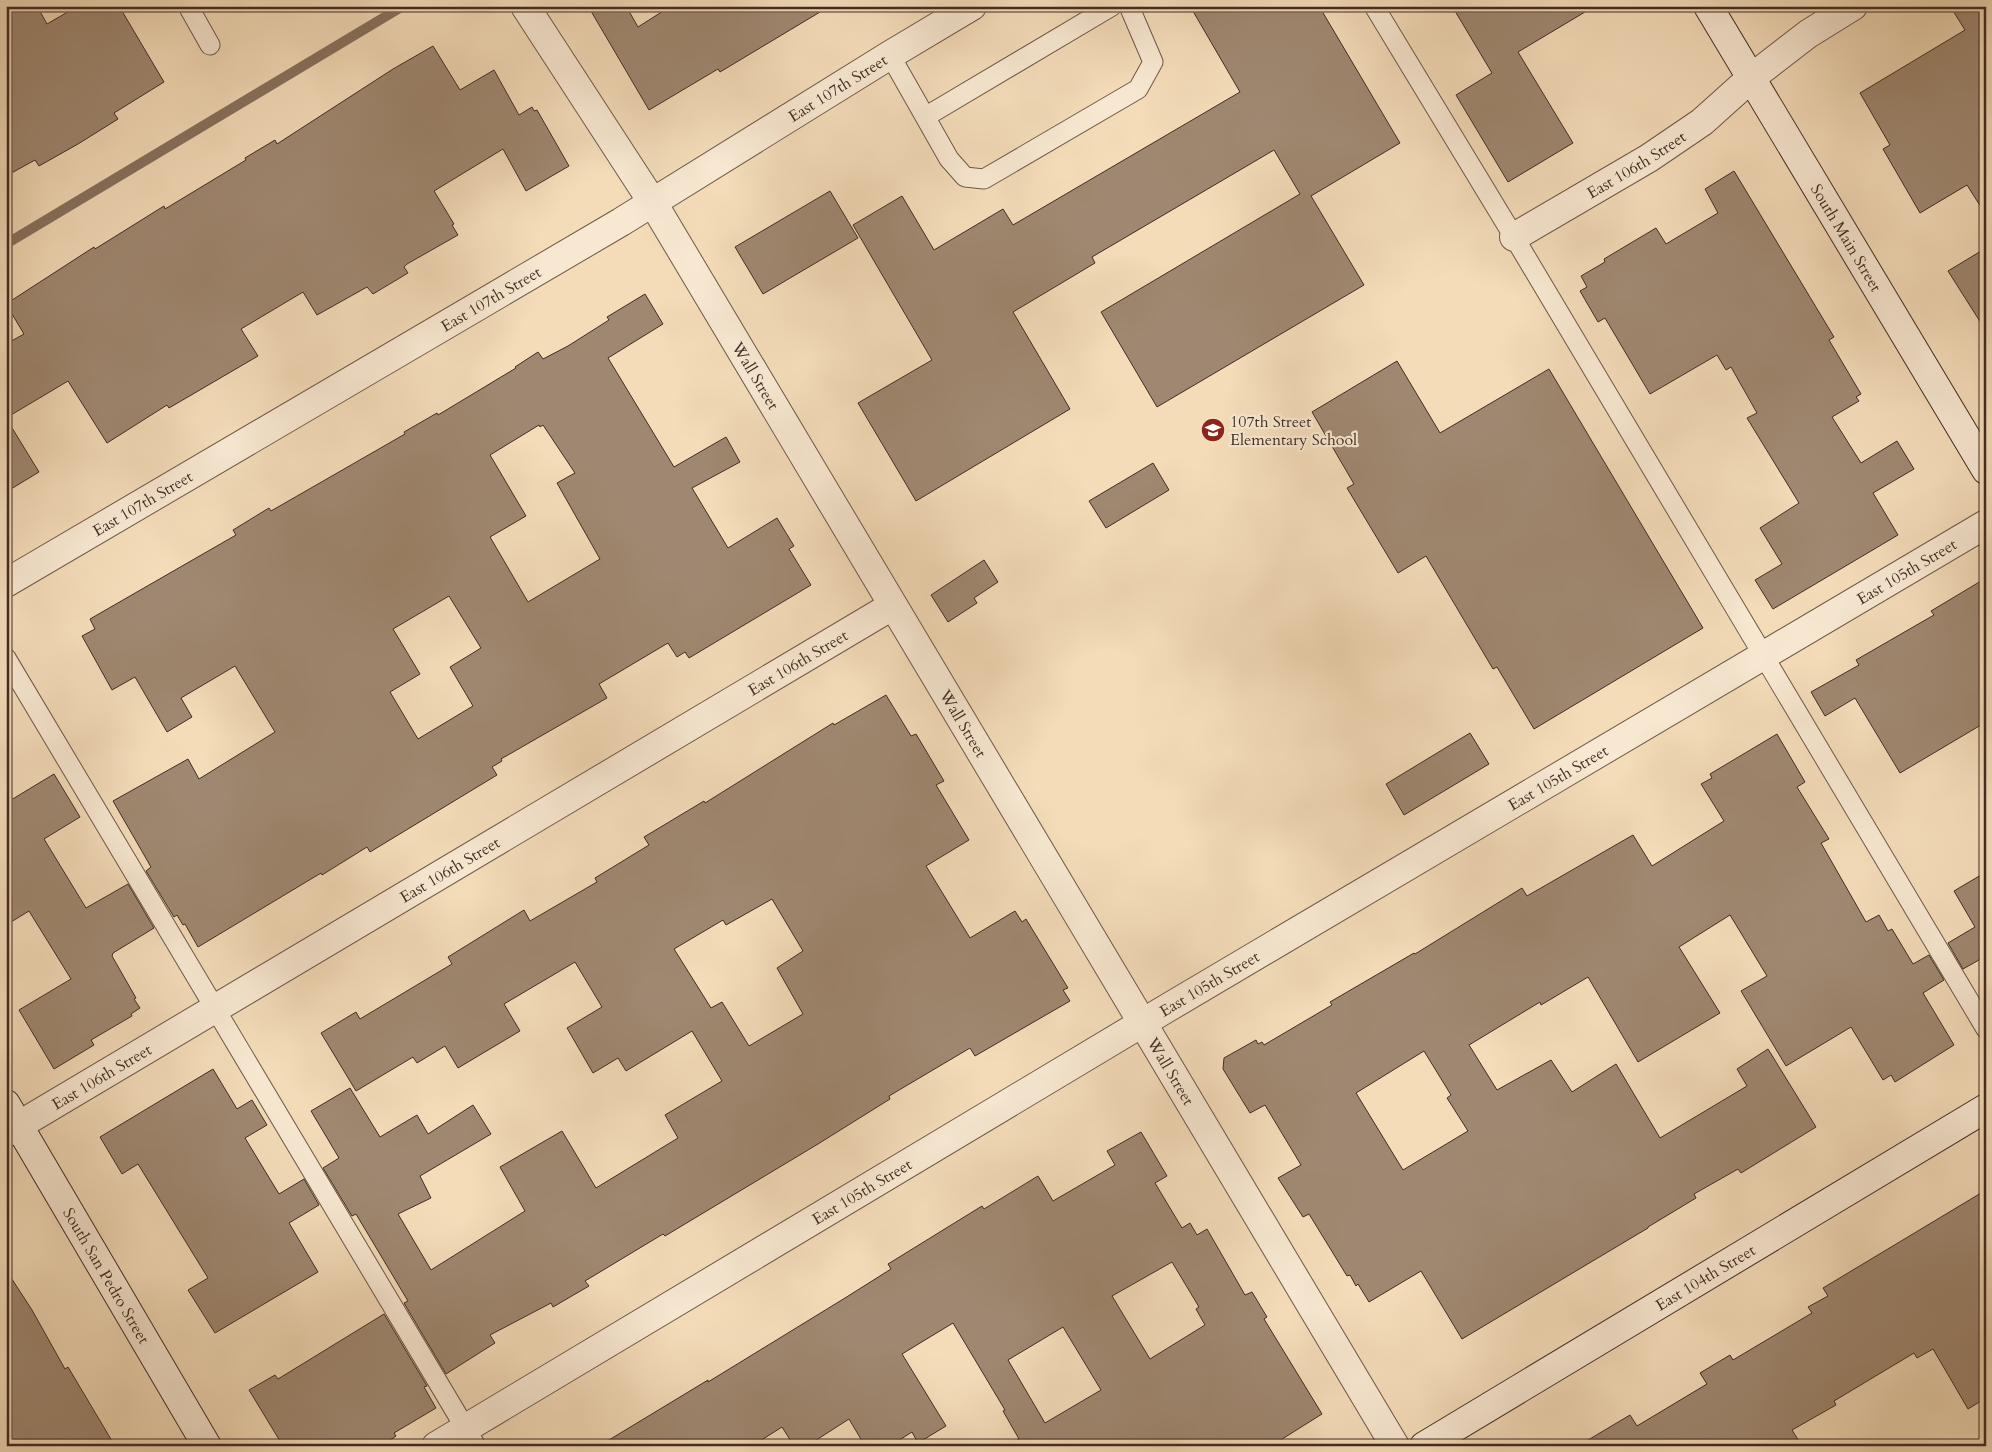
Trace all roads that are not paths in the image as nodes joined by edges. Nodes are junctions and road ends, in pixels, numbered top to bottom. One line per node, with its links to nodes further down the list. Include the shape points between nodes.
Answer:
1 (188, 6): 9 (lane)
2 (525, 6): 13 (street, Wall Street)
3 (972, 6): 10 (street, East 107th Street)
4 (1112, 6): 12 (lane)
5 (1129, 6): 12 (lane, via 1153,62 1138,88 984,179 965,177 949,158)
6 (1374, 6): 14 (lane)
7 (1708, 6): 11 (street, South Main Street)
8 (1853, 6): 11 (street, East 106th Street, via 1808,34)
9 (210, 45)
10 (890, 55): 12 (lane); 13 (street, East 107th Street)
11 (1751, 78): 14 (street, East 106th Street, via 1702,122 1664,148); 15 (street, South Main Street)
12 (926, 117)
13 (653, 203): 17 (street, East 107th Street); 18 (street, Wall Street)
14 (1514, 237): 19 (lane)
15 (1986, 470)
16 (1986, 524): 19 (street, East 105th Street)
17 (6, 583)
18 (892, 606): 21 (street, East 106th Street); 22 (street, Wall Street)
19 (1764, 655): 22 (street, East 105th Street); 23 (lane)
20 (6, 658): 21 (lane)
21 (216, 1008): 25 (street, East 106th Street); 26 (lane)
22 (1142, 1023): 26 (street, East 105th Street); 29 (street, Wall Street)
23 (1986, 1029)
24 (1986, 1108): 30 (street, East 104th Street)
25 (11, 1121): 27 (street, South San Pedro Street)
26 (471, 1437): 28 (street, East 105th Street)
27 (207, 1446)
28 (436, 1446)
29 (1395, 1446)
30 (1424, 1446)

